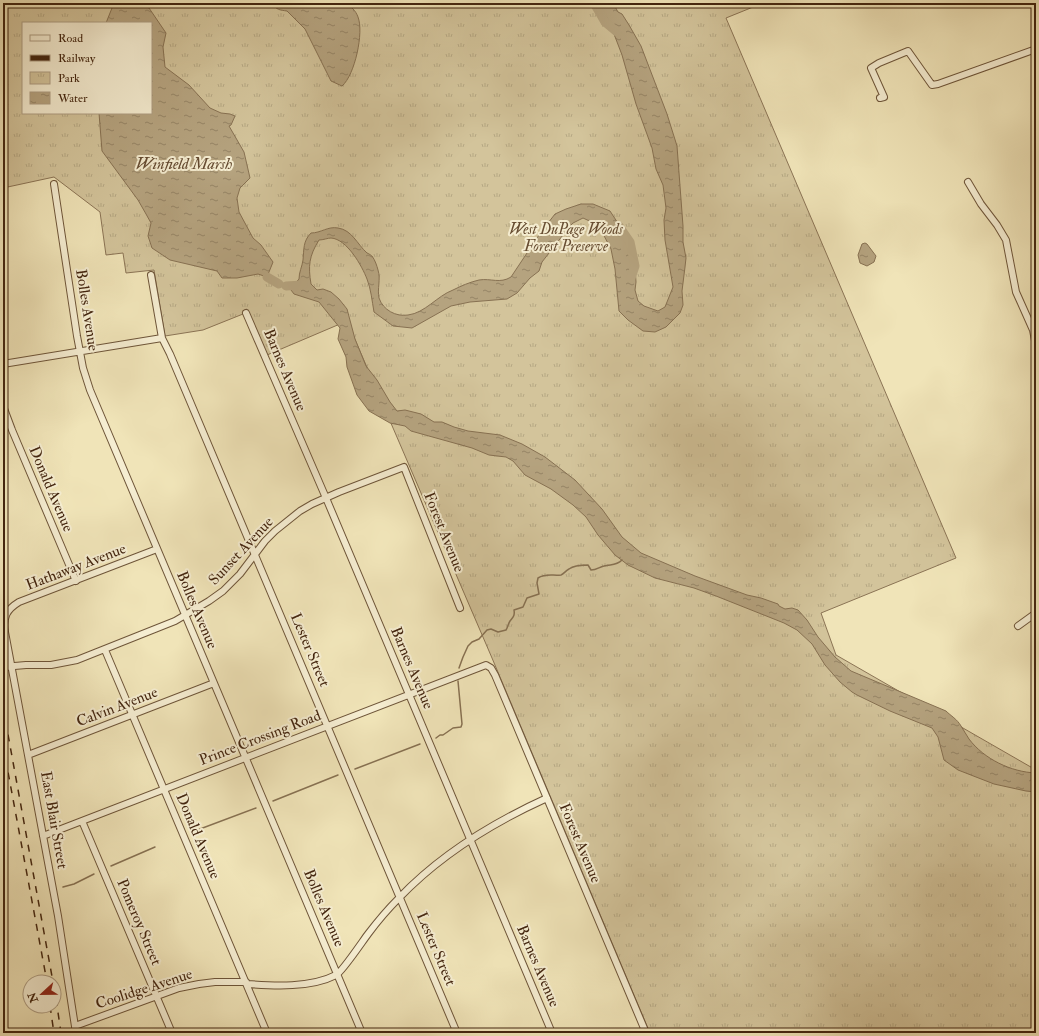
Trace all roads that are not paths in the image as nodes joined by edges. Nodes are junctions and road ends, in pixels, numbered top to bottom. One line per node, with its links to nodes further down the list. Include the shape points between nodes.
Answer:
1 (1036, 50): 2 (street, via 932,85 908,51 871,68 884,97)
2 (880, 98)
3 (968, 182): 8 (street, via 1006,240 1016,292 1033,330)
4 (54, 184): 9 (street, Bolles Avenue)
5 (151, 275): 7 (street, Lester Street)
6 (246, 313): 13 (street, Barnes Avenue)
7 (162, 338): 9 (street); 15 (street, Lester Street)
8 (1036, 346)
9 (80, 352): 10 (street); 14 (street, Bolles Avenue, via 90,390)
10 (3, 364)
11 (3, 406): 16 (street, Donald Avenue)
12 (404, 467): 13 (street, Sunset Avenue); 17 (street, Forest Avenue)
13 (326, 498): 15 (street, Sunset Avenue, via 288,520 265,541); 27 (street, Barnes Avenue)
14 (157, 549): 16 (street, Hathaway Avenue); 20 (street, Bolles Avenue)
15 (255, 555): 20 (street, Sunset Avenue, via 223,591); 29 (street, Lester Street)
16 (76, 581): 18 (street, Hathaway Avenue, via 19,602)
17 (460, 608)
18 (7, 612): 24 (street, East Blair Street, via 5,627)
19 (1036, 613): 21 (street)
20 (185, 615): 22 (street, Sunset Avenue); 26 (street, Bolles Avenue)
21 (1018, 626)
22 (105, 650): 24 (street, Sunset Avenue, via 60,664); 28 (street, Donald Avenue)
23 (486, 665): 27 (street, Prince Crossing Road); 33 (street, Forest Avenue, via 495,675)
24 (12, 666): 25 (street, Sunset Avenue); 30 (street, East Blair Street)
25 (3, 667)
26 (214, 683): 28 (street, Calvin Avenue); 31 (street, Bolles Avenue)
27 (410, 695): 29 (street, Prince Crossing Road); 36 (street, Barnes Avenue)
28 (133, 715): 30 (street, Calvin Avenue); 32 (street, Donald Avenue)
29 (328, 726): 31 (street, Prince Crossing Road); 37 (street, Lester Street)
30 (28, 755): 35 (street, East Blair Street)
31 (246, 758): 32 (street, Prince Crossing Road); 38 (street, Bolles Avenue)
32 (164, 789): 34 (street, Prince Crossing Road); 39 (street, Donald Avenue)
33 (547, 798): 36 (street); 42 (street, Forest Avenue)
34 (82, 821): 35 (street, Prince Crossing Road); 40 (street, Pomeroy Street)
35 (43, 836): 41 (street, East Blair Street, via 65,953)
36 (470, 839): 37 (street, via 434,866); 47 (street, Barnes Avenue)
37 (400, 897): 38 (street, via 368,934); 46 (street, Lester Street)
38 (338, 975): 39 (street, Coolidge Avenue, via 310,983 286,986); 45 (street, Bolles Avenue)
39 (246, 983): 40 (street, Coolidge Avenue, via 199,984); 44 (street, Donald Avenue)
40 (156, 996): 41 (street, Coolidge Avenue); 43 (street, Pomeroy Street)
41 (76, 1030)
42 (643, 1032)
43 (172, 1033)
44 (267, 1033)
45 (362, 1033)
46 (457, 1033)
47 (552, 1033)

